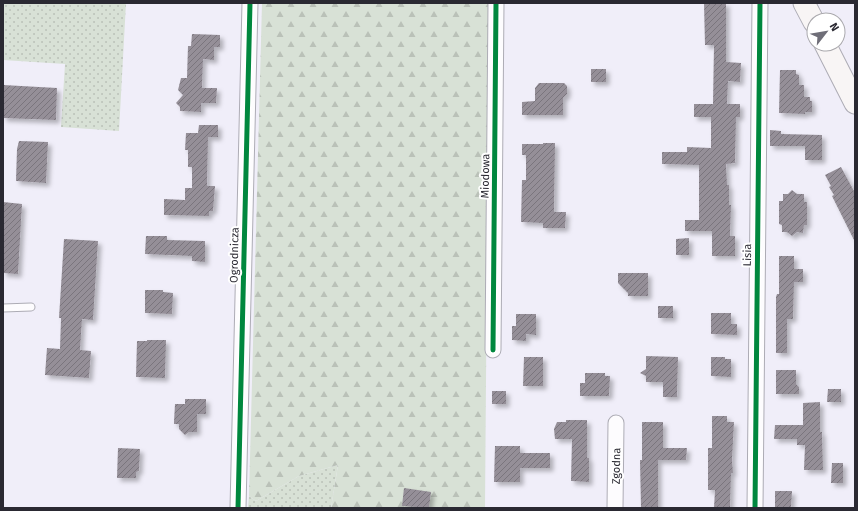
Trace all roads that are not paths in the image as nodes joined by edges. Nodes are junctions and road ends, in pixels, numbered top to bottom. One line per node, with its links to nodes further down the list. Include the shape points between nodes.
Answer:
1 (250, 3): 12 (street, Ogrodnicza)
2 (496, 3): 10 (street, Miodowa)
3 (760, 3): 14 (street, Lisia)
4 (804, 3): 5 (street)
5 (809, 12)
6 (829, 52): 7 (street)
7 (855, 103)
8 (3, 308): 9 (lane)
9 (32, 308)
10 (493, 350)
11 (616, 423): 13 (street, Zgodna)
12 (238, 508)
13 (615, 508)
14 (755, 508)

